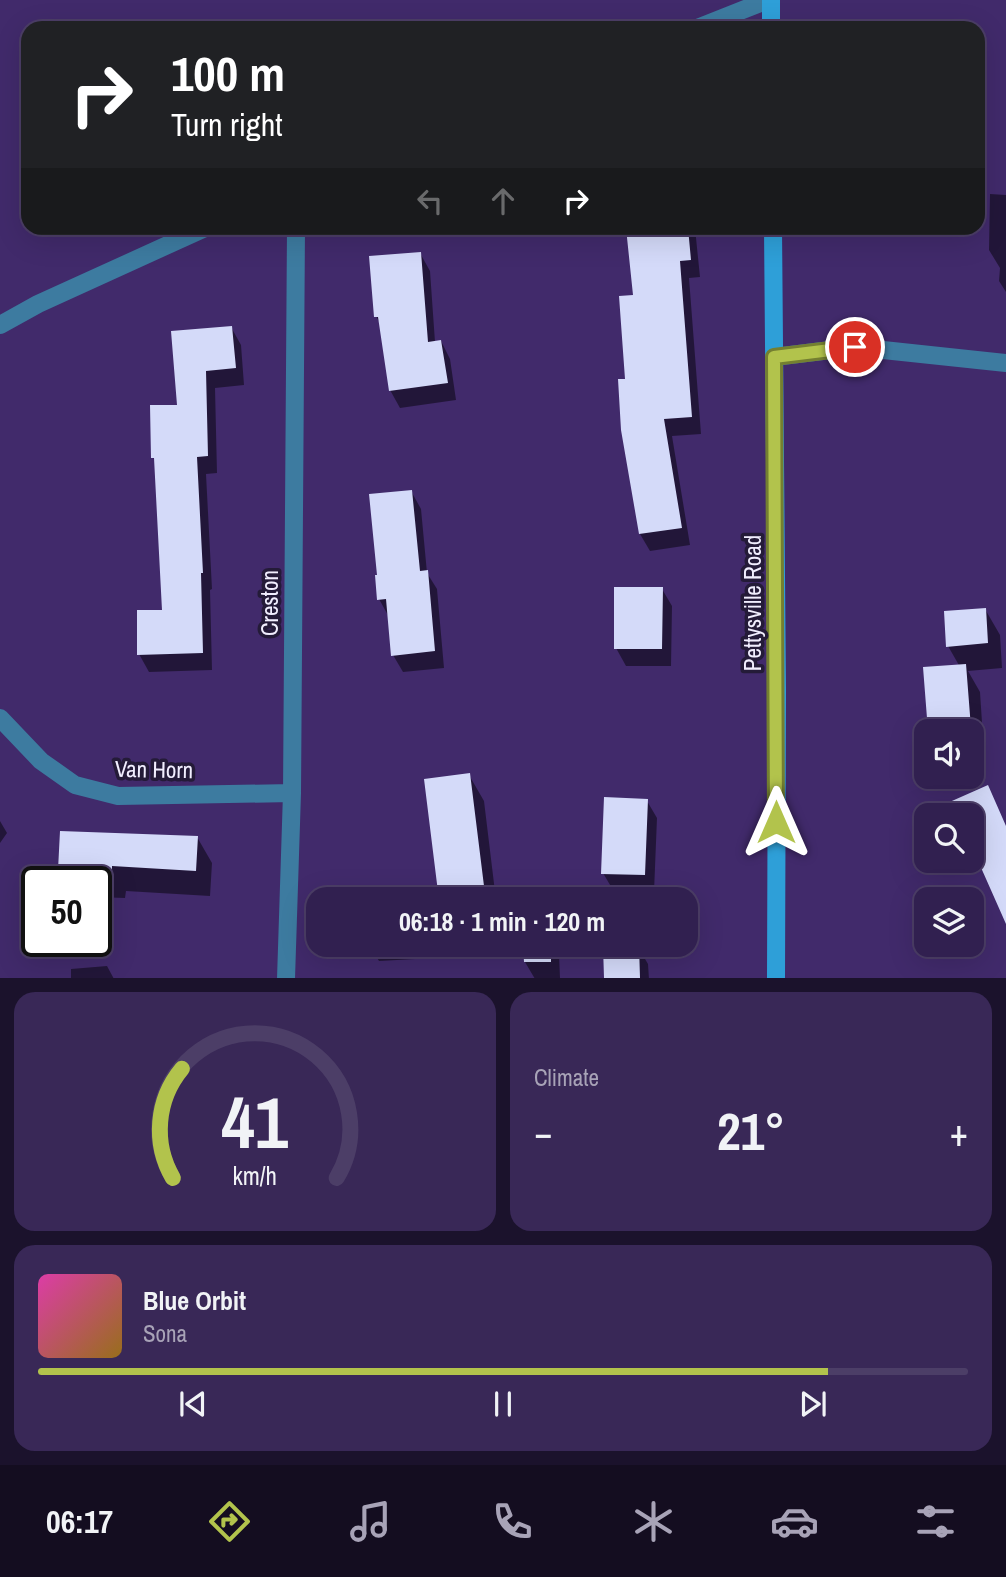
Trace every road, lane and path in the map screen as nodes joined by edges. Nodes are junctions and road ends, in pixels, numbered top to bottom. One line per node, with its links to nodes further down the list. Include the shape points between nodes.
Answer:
1 (769, 0): 2 (street); 3 (main road)
2 (715, 21)
3 (770, 21)
4 (190, 235): 7 (street)
5 (296, 235): 11 (street, Creston)
6 (773, 235): 8 (main road, Pettysville Road)
7 (0, 325)
8 (774, 357): 9 (street, via 855,347); 13 (main road, Pettysville Road)
9 (1006, 363)
10 (0, 718): 11 (street, Van Horn, via 41,761 75,785 118,796)
11 (292, 793): 12 (street, Creston)
12 (286, 978)
13 (776, 978)

